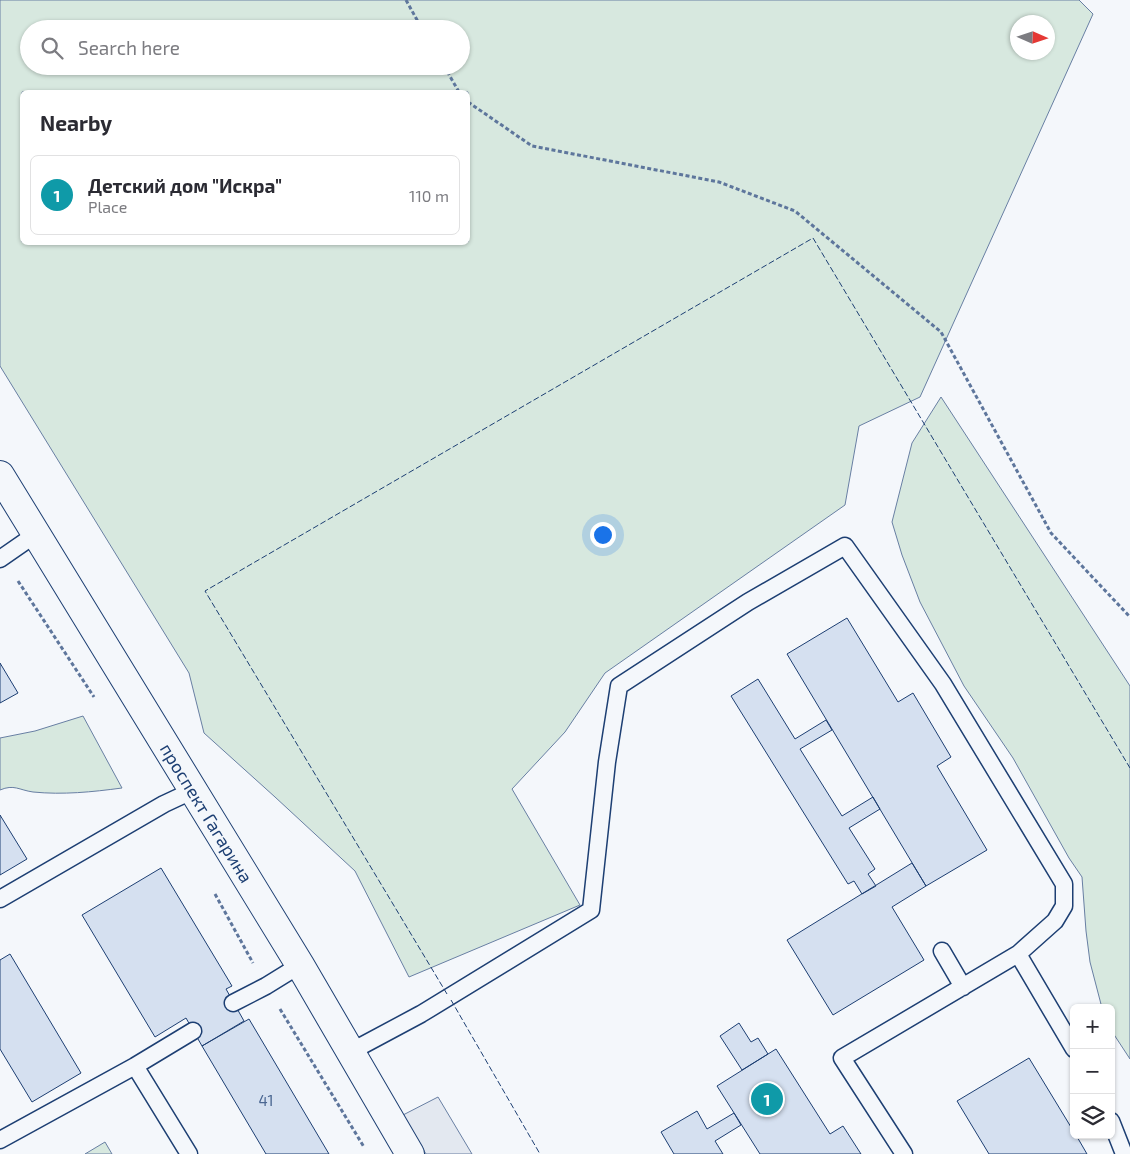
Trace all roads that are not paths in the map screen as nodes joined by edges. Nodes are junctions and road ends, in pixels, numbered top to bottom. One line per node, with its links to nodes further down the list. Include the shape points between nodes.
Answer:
1 (0, 474): 2 (street, проспект Гагарина)
2 (36, 534): 3 (lane); 4 (street, проспект Гагарина)
3 (1, 558)
4 (194, 790): 5 (lane); 8 (street, проспект Гагарина)
5 (0, 899)
6 (942, 951): 9 (lane)
7 (1018, 954): 9 (lane); 12 (lane); 13 (lane, via 1055,921 1064,906 1064,884 943,684 845,546 748,602 619,686 591,910 422,1014)
8 (300, 965): 10 (lane); 13 (street, проспект Гагарина)
9 (963, 987): 19 (lane, via 842,1058)
10 (233, 1003)
11 (193, 1031): 14 (lane)
12 (1073, 1049)
13 (350, 1052): 18 (street, проспект Гагарина)
14 (135, 1066): 16 (lane); 17 (lane)
15 (1115, 1131): 20 (lane)
16 (0, 1140)
17 (189, 1154)
18 (410, 1154)
19 (904, 1154)
20 (1124, 1154)

